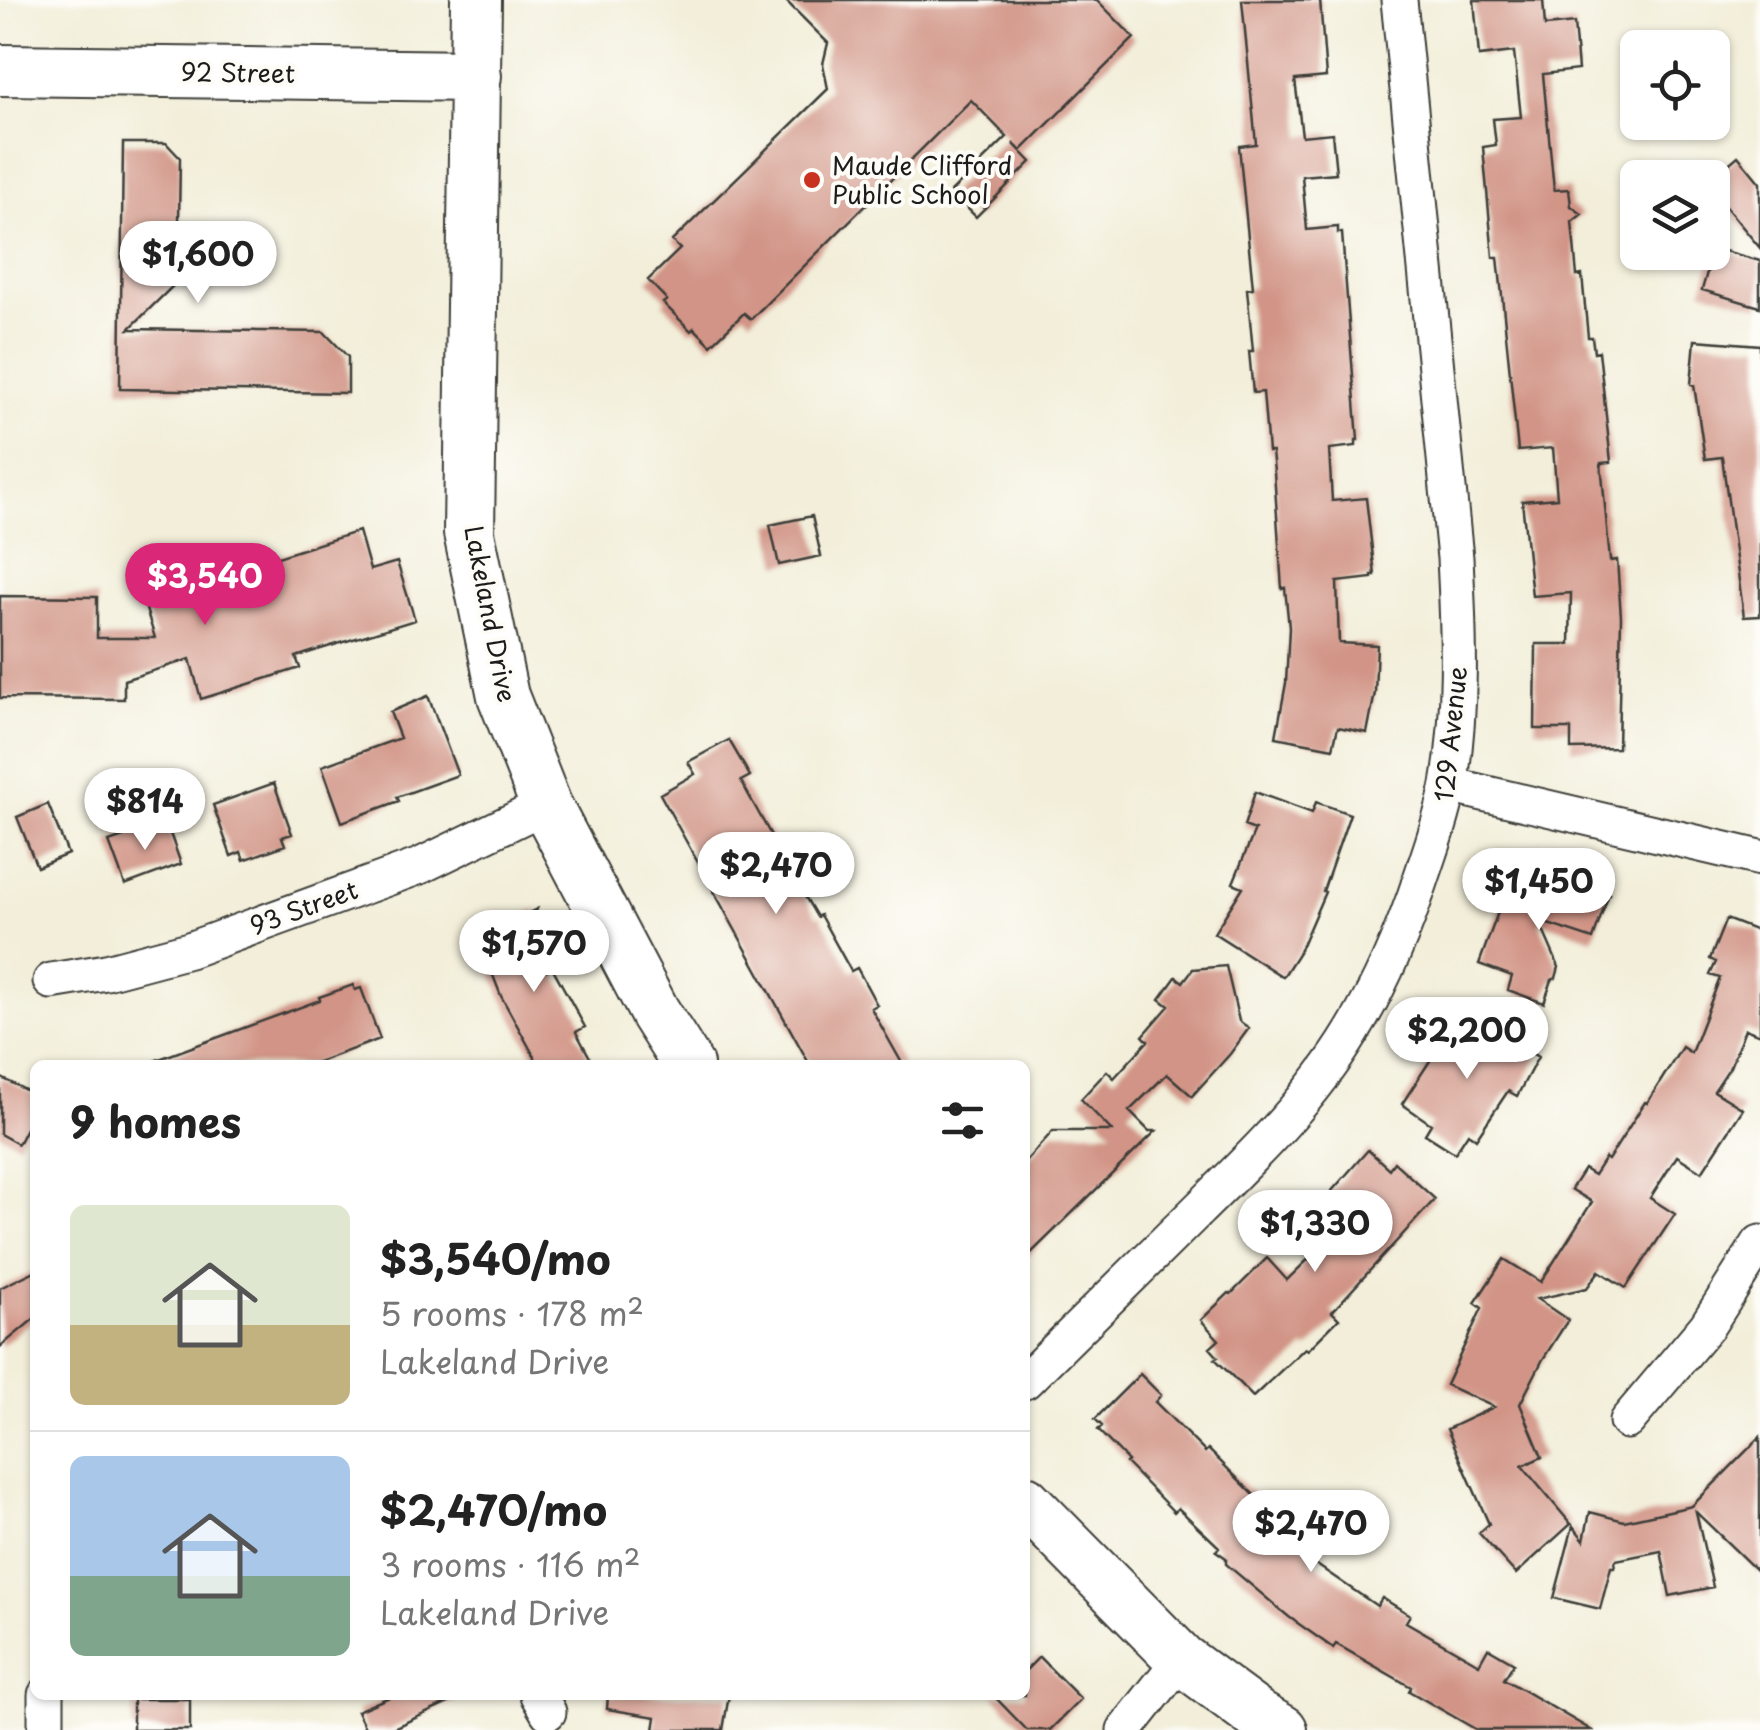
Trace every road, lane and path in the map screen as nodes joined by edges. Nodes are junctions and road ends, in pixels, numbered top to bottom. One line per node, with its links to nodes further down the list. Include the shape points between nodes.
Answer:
1 (476, 0): 4 (street, Lakeland Drive)
2 (1399, 0): 5 (street, 129 Avenue, via 1455,558 1460,644)
3 (0, 70): 4 (street, 92 Street)
4 (476, 76): 6 (street, Lakeland Drive, via 469,533 502,696)
5 (1449, 785): 7 (street); 11 (street, 129 Avenue, via 1412,908 1382,979 1320,1078 1274,1136)
6 (546, 805): 8 (street, 93 Street, via 420,866 189,950); 9 (street, Lakeland Drive)
7 (1760, 858)
8 (51, 981)
9 (685, 1060)
10 (1760, 1243): 12 (street, via 1706,1326)
11 (1030, 1376)
12 (1627, 1422)
13 (1030, 1506): 14 (street)
14 (1181, 1659): 17 (street); 18 (street)
15 (46, 1700): 16 (street)
16 (46, 1730)
17 (1126, 1730)
18 (1282, 1730)

